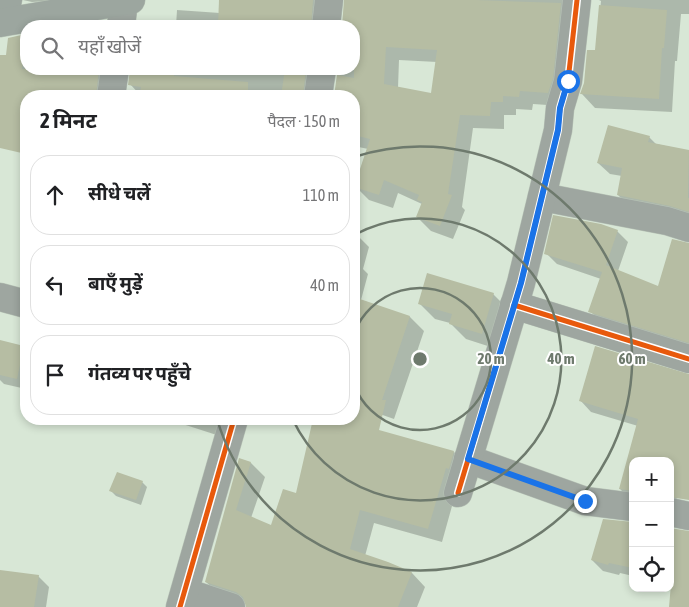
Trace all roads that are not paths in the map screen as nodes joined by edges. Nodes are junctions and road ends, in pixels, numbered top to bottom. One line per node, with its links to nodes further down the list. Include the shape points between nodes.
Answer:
1 (8, 0): 4 (main road)
2 (329, 0): 7 (street)
3 (577, 0): 14 (street, via 568,81)
4 (0, 2)
5 (125, 9): 6 (main road)
6 (27, 20)
7 (327, 20)
8 (20, 21): 9 (main road)
9 (0, 23)
10 (114, 75): 12 (street)
11 (321, 75): 13 (street)
12 (112, 90)
13 (319, 90)
14 (542, 197): 15 (street); 18 (street)
15 (689, 228)
16 (0, 297): 17 (street)
17 (20, 302)
18 (514, 305): 19 (street); 21 (street)
19 (689, 359)
20 (232, 425): 26 (street)
21 (468, 459): 22 (street); 23 (street, via 585,501)
22 (458, 493)
23 (629, 506)
24 (674, 513): 25 (street)
25 (689, 516)
26 (183, 600): 27 (street)
27 (231, 607)

